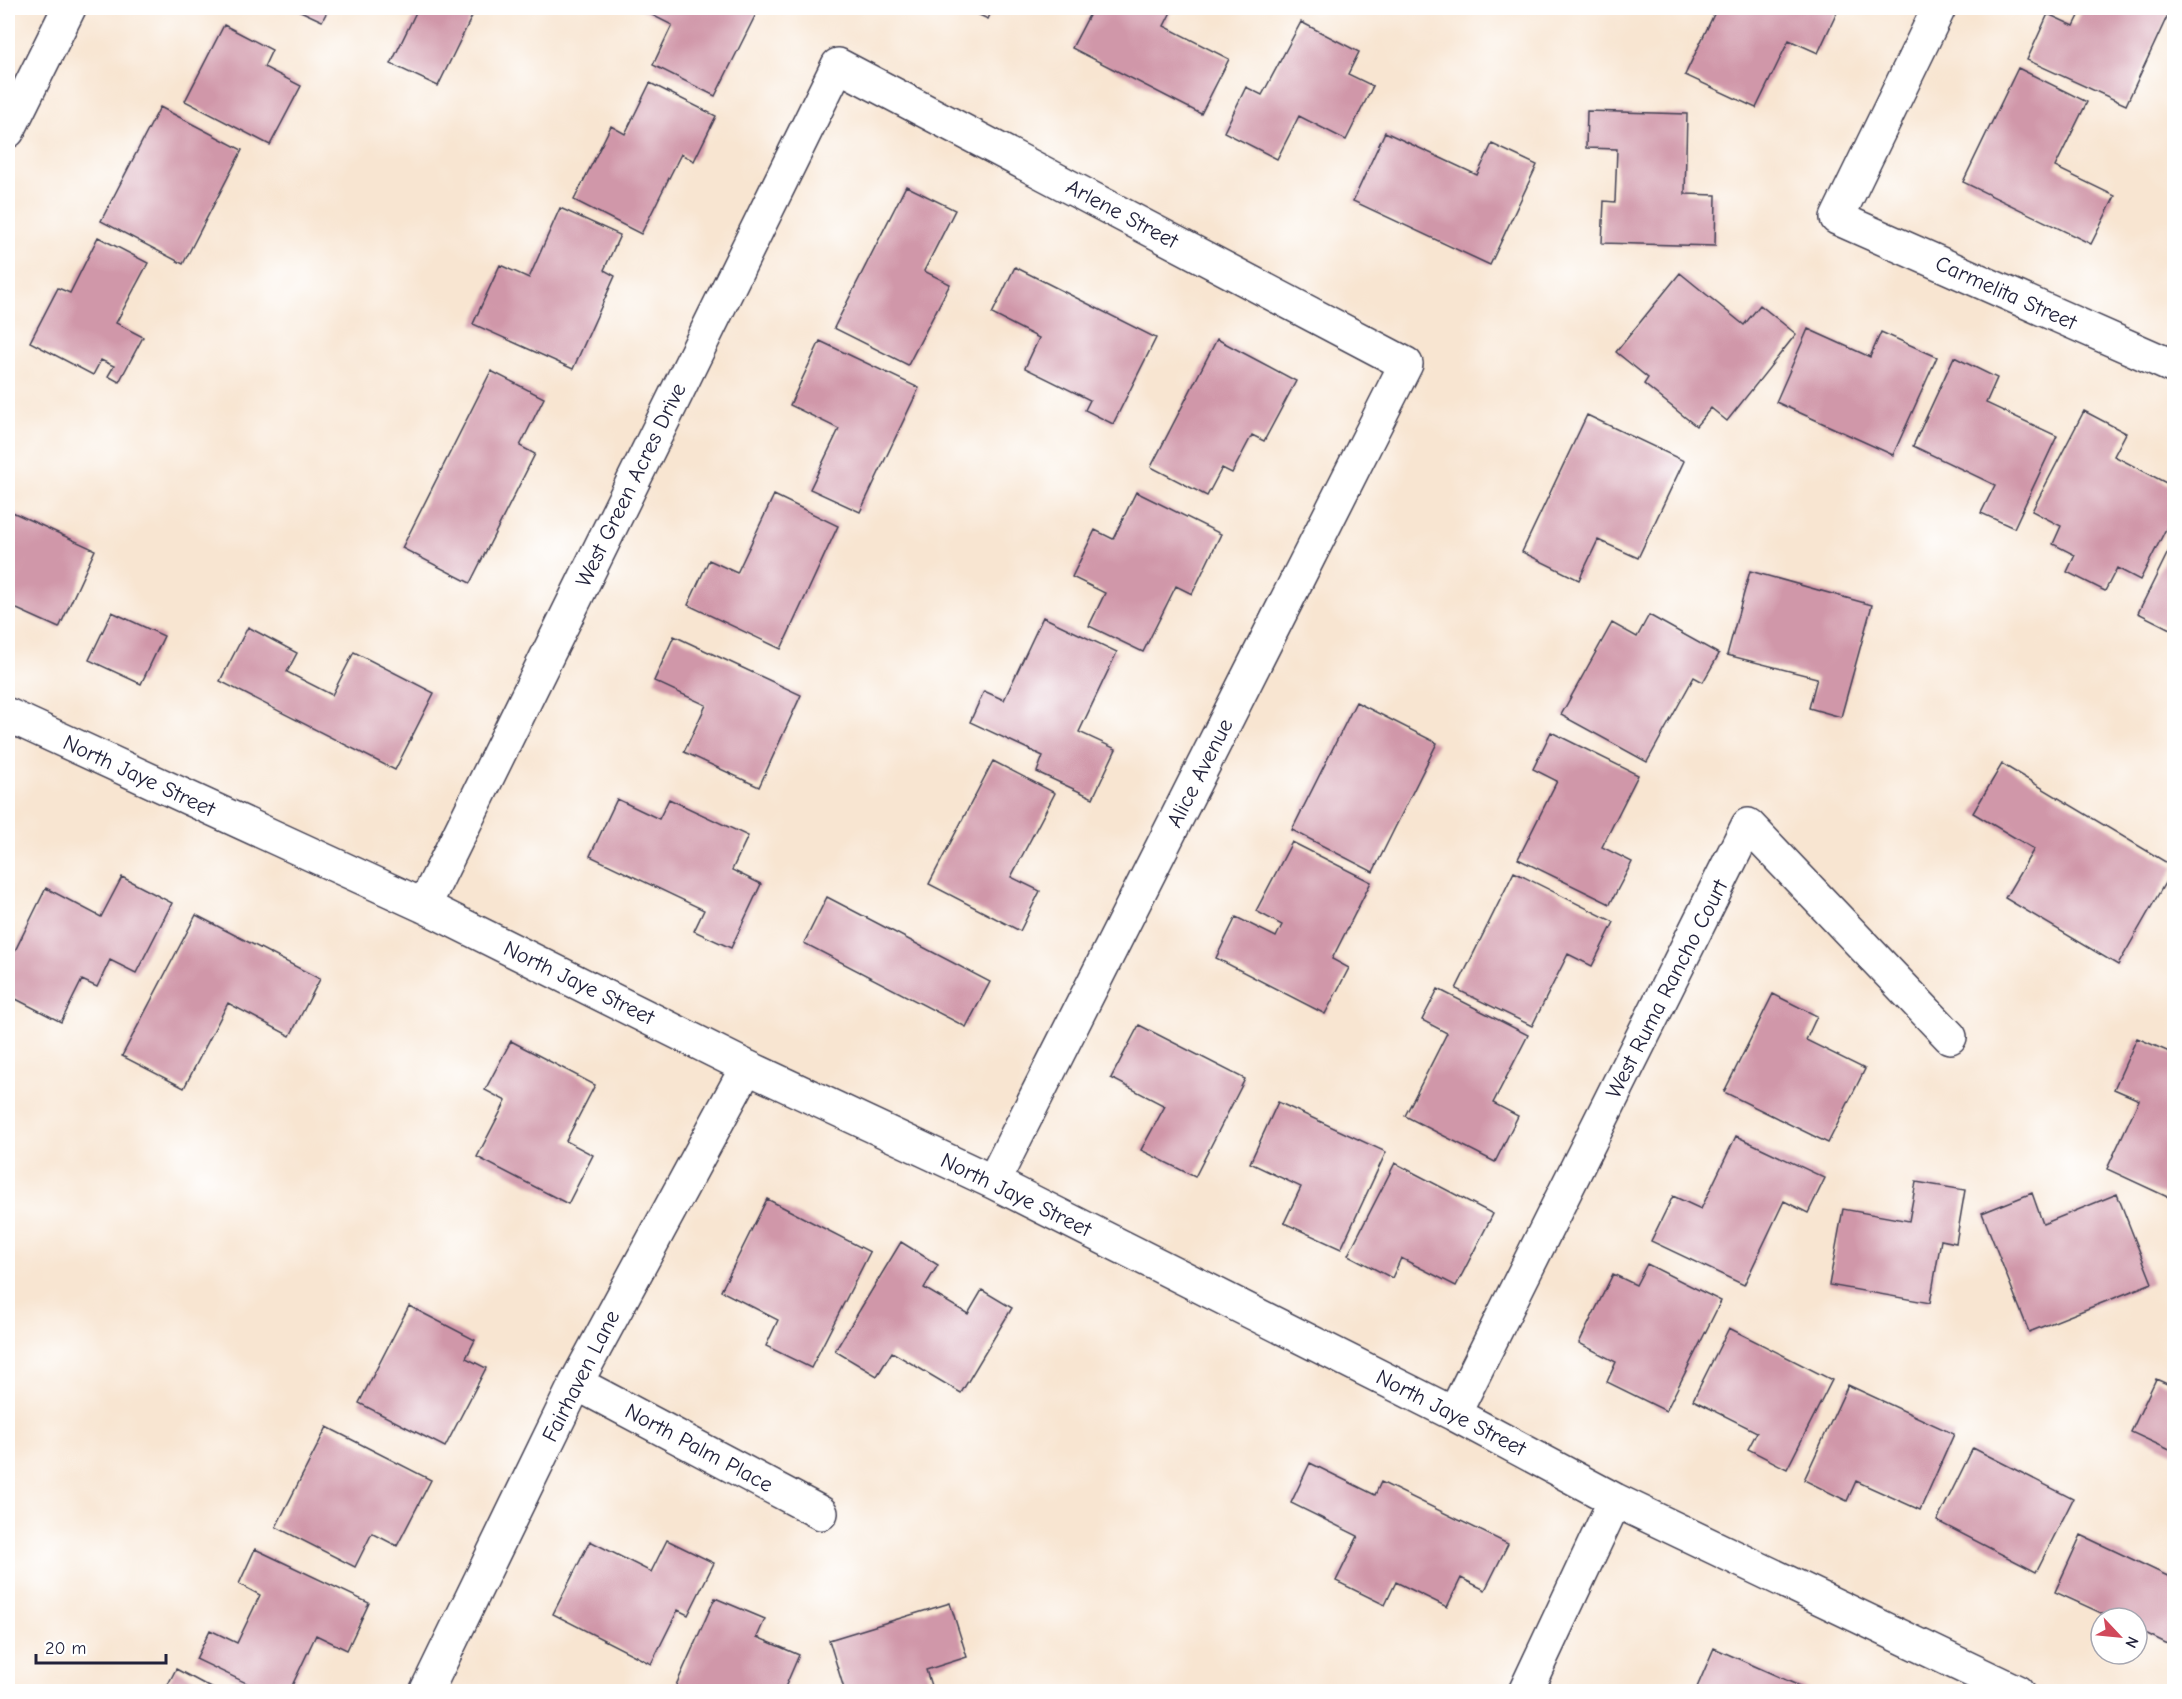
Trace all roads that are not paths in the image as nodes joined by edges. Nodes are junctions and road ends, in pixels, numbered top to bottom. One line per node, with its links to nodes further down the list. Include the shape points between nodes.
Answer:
1 (69, 8): 4 (street)
2 (1939, 8): 6 (street, Carmelita Street, via 1837,218)
3 (838, 65): 5 (street, Arlene Street); 8 (street, West Green Acres Drive)
4 (8, 130)
5 (1406, 364): 11 (street, Alice Avenue)
6 (2175, 367)
7 (8, 715): 8 (street, North Jaye Street)
8 (424, 906): 10 (street, North Jaye Street)
9 (1950, 1037): 13 (street, West Ruma Rancho Court, via 1748,825)
10 (747, 1067): 11 (street, North Jaye Street); 12 (street, Fairhaven Lane)
11 (993, 1182): 13 (street, North Jaye Street)
12 (576, 1383): 15 (street, North Palm Place); 16 (street, Fairhaven Lane)
13 (1455, 1414): 14 (street, North Jaye Street)
14 (1616, 1500): 17 (street); 18 (street, North Jaye Street)
15 (821, 1513)
16 (426, 1692)
17 (1525, 1692)
18 (2017, 1692)

